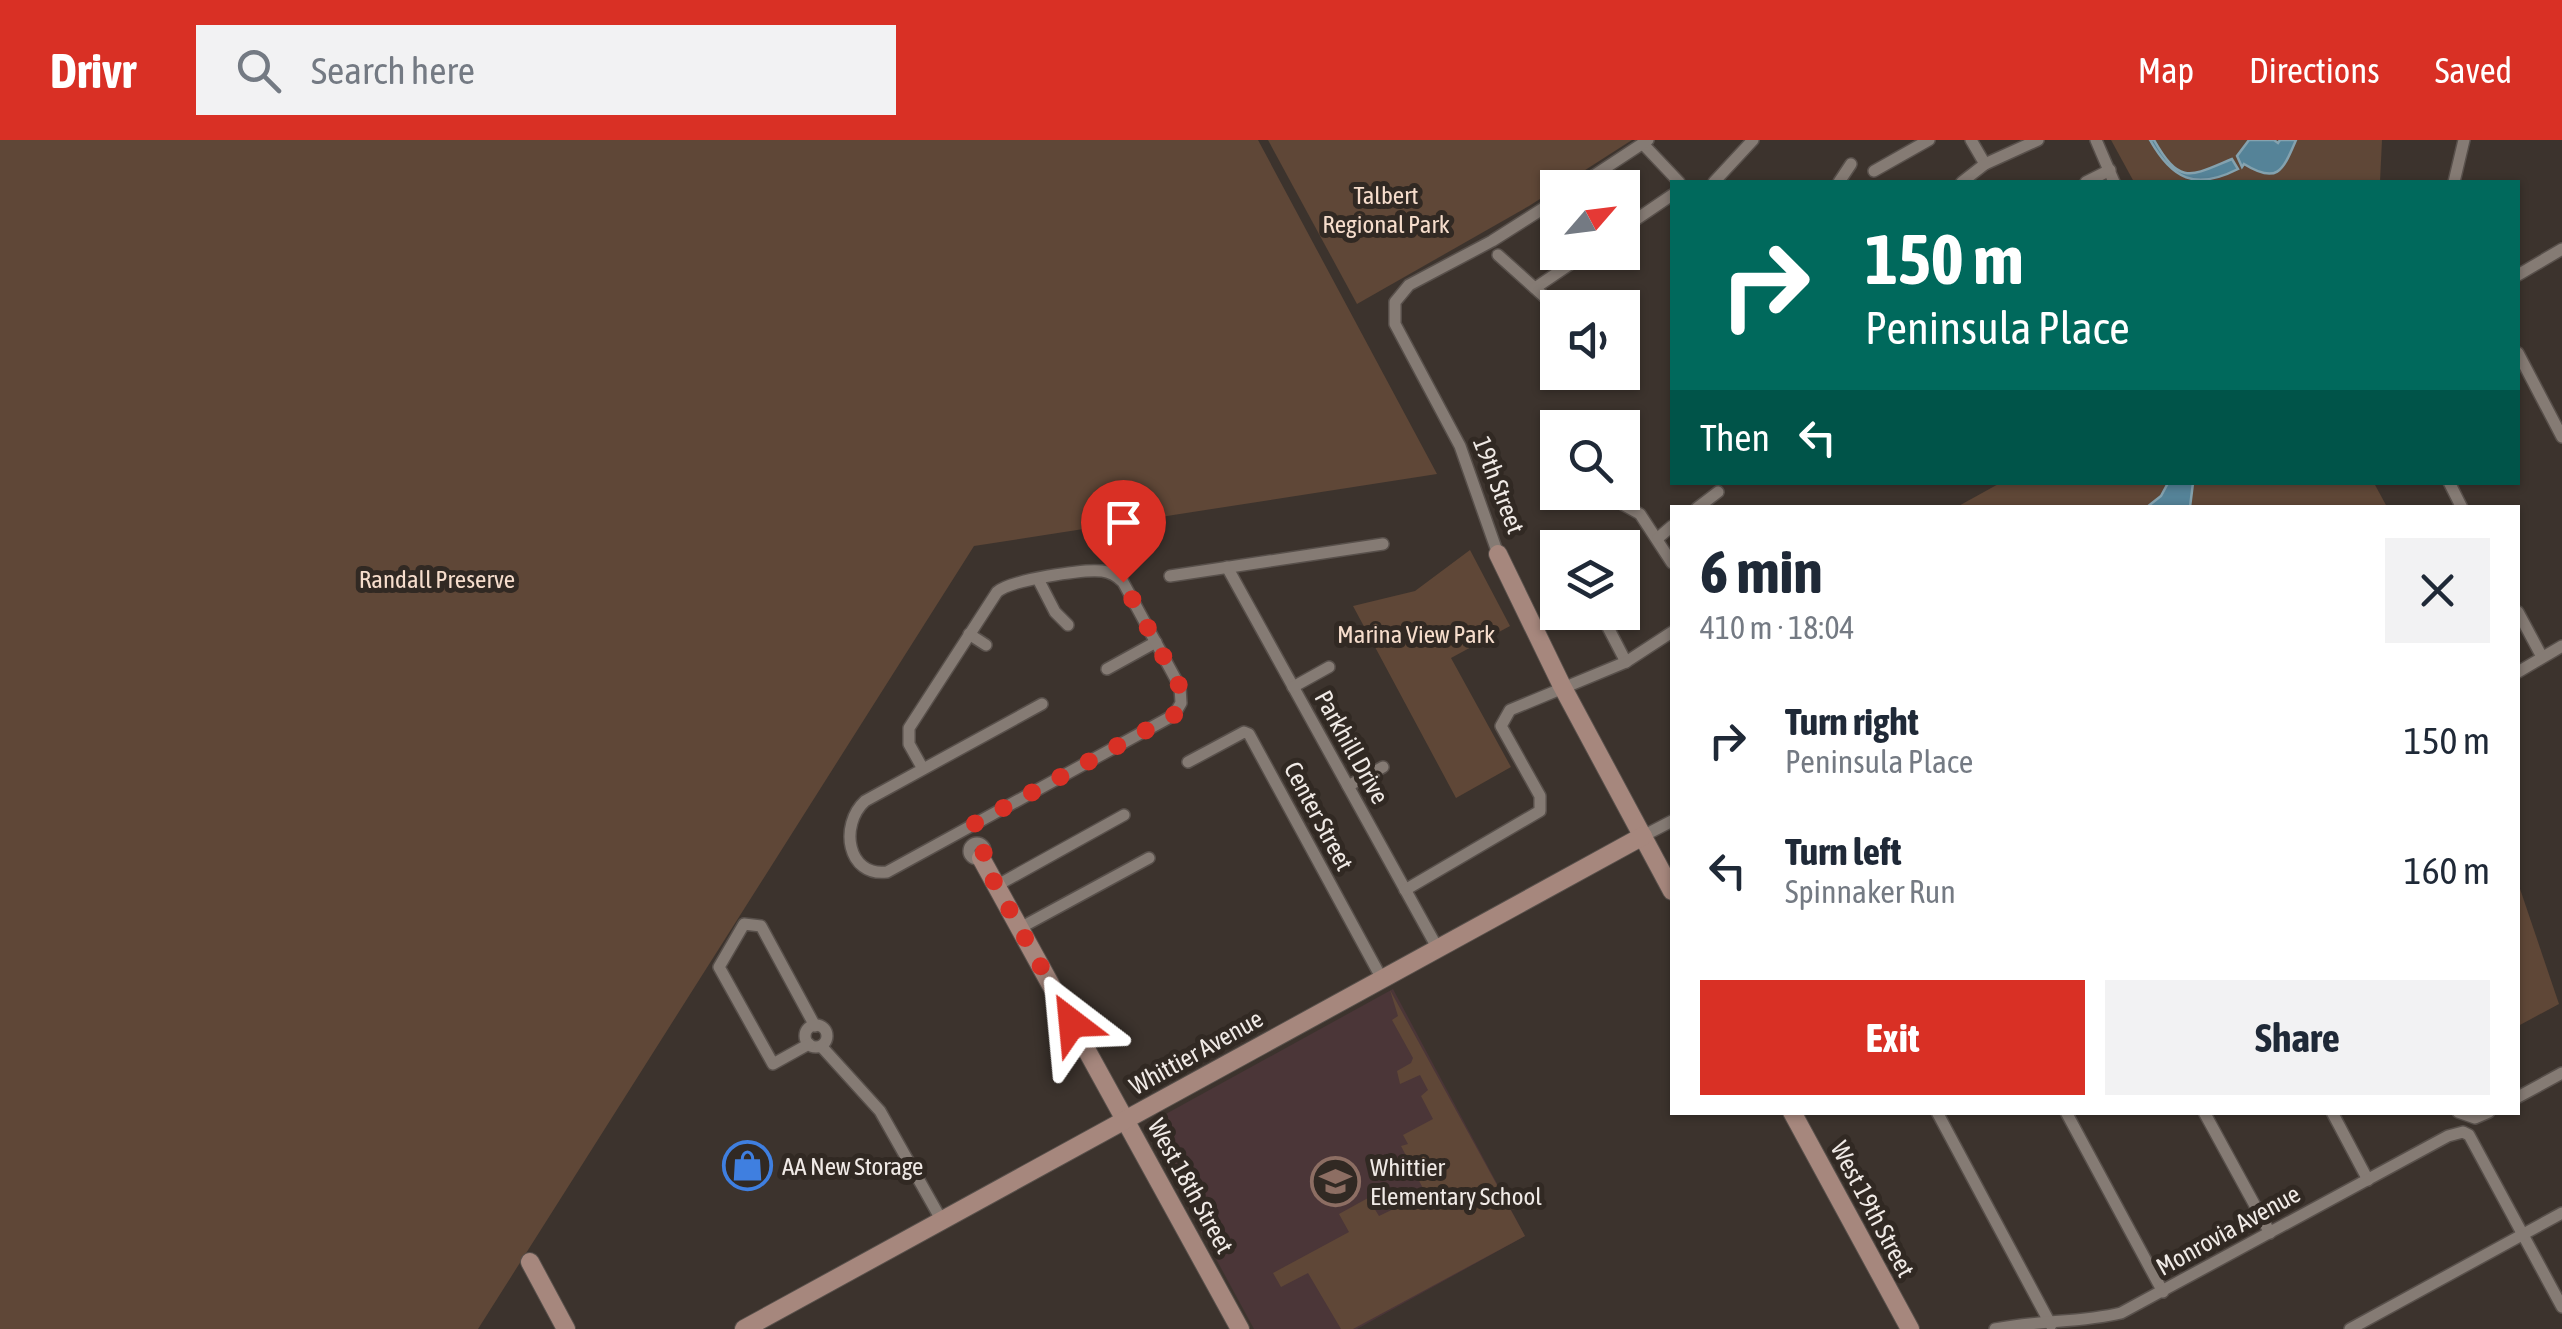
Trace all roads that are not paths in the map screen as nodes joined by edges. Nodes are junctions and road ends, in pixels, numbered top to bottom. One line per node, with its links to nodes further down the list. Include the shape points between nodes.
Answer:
1 (1753, 140): 14 (street)
2 (1929, 140): 11 (street)
3 (1971, 140): 9 (street)
4 (2038, 140): 9 (street)
5 (2096, 140): 12 (street)
6 (2464, 140): 17 (street)
7 (1646, 142): 10 (street); 13 (street)
8 (1850, 164): 15 (street)
9 (1985, 164): 16 (street)
10 (1603, 170)
11 (1874, 171)
12 (2112, 176)
13 (1677, 180)
14 (1716, 180)
15 (1840, 180)
16 (1965, 180)
17 (2454, 180)
18 (1670, 196): 20 (street)
19 (1540, 210): 35 (street, 19th Street, via 1410,285 1395,302 1395,324 1460,446)
20 (1640, 217)
21 (2562, 250): 24 (street)
22 (1498, 255): 25 (street)
23 (1562, 270): 25 (street)
24 (2520, 274)
25 (1536, 288): 26 (street)
26 (1540, 292)
27 (2520, 357): 28 (street)
28 (2562, 436)
29 (1718, 492): 30 (street)
30 (1701, 505)
31 (1633, 510): 33 (street)
32 (1670, 528): 33 (street)
33 (1658, 538): 36 (street)
34 (1383, 544): 37 (street)
35 (1498, 554): 53 (street, 19th Street)
36 (1670, 559)
37 (1227, 567): 38 (street); 54 (street, Parkhill Drive)
38 (1170, 576)
39 (1038, 580): 41 (street); 44 (street, via 1003,587); 45 (street, via 1100,570 1113,574)
40 (2520, 616): 48 (street)
41 (1068, 625)
42 (1609, 630): 49 (street)
43 (1670, 633): 49 (street)
44 (970, 634): 46 (street); 58 (street, via 908,728)
45 (1156, 642): 51 (street); 62 (street, via 1180,687 1174,715)
46 (986, 645)
47 (2562, 646): 48 (street)
48 (2542, 657): 52 (street)
49 (1626, 662): 53 (street)
50 (1329, 667): 54 (street)
51 (1107, 668)
52 (2520, 671)
53 (1562, 686): 64 (street); 69 (street, via 1510,710 1501,726 1540,796 1540,811)
54 (1293, 687): 59 (street, Parkhill Drive)
55 (1042, 704): 58 (street)
56 (1188, 762): 72 (street, Center Street, via 1249,734)
57 (1383, 767): 59 (street)
58 (922, 769): 63 (street, via 865,801 850,822 850,842 862,866 886,872)
59 (1348, 786): 69 (street, Parkhill Drive)
60 (1124, 815): 67 (street)
61 (1670, 822): 64 (street, Whittier Avenue)
62 (974, 824): 63 (street); 65 (street, West 18th Street)
63 (958, 834): 65 (street, West 18th Street)
64 (1643, 836): 68 (street); 71 (street, Whittier Avenue)
65 (977, 850): 67 (street, West 18th Street)
66 (1149, 858): 70 (street)
67 (996, 886): 70 (street, West 18th Street)
68 (1670, 887)
69 (1405, 890): 71 (street, Parkhill Drive)
70 (1020, 928): 81 (street, West 18th Street)
71 (1438, 949): 72 (street, Whittier Avenue)
72 (1382, 979): 81 (street, Whittier Avenue)
73 (815, 1045): 73 (street, via 827,1035 824,1029 815,1026 761,926 744,924 720,967 773,1064); 84 (street, via 880,1111)
74 (2562, 1073): 75 (street)
75 (2520, 1096)
76 (1794, 1115): 94 (street, West 19th Street)
77 (1939, 1115): 90 (street)
78 (2068, 1115): 88 (street)
79 (2206, 1115): 85 (street)
80 (2334, 1115): 82 (street)
81 (1125, 1119): 84 (street, Whittier Avenue); 93 (street, West 18th Street)
82 (2368, 1180): 85 (street, Monrovia Avenue); 86 (street, Monrovia Avenue, via 2463,1132)
83 (2562, 1213): 86 (street)
84 (942, 1221): 92 (street, Whittier Avenue)
85 (2270, 1233): 88 (street, Monrovia Avenue)
86 (2522, 1235): 89 (street); 96 (street)
87 (530, 1262): 91 (street)
88 (2163, 1292): 90 (street, Monrovia Avenue, via 2121,1312)
89 (2562, 1307)
90 (2051, 1326): 95 (street, Monrovia Avenue)
91 (566, 1329)
92 (744, 1329)
93 (1240, 1329)
94 (1910, 1329)
95 (1995, 1329)
96 (2350, 1329)

